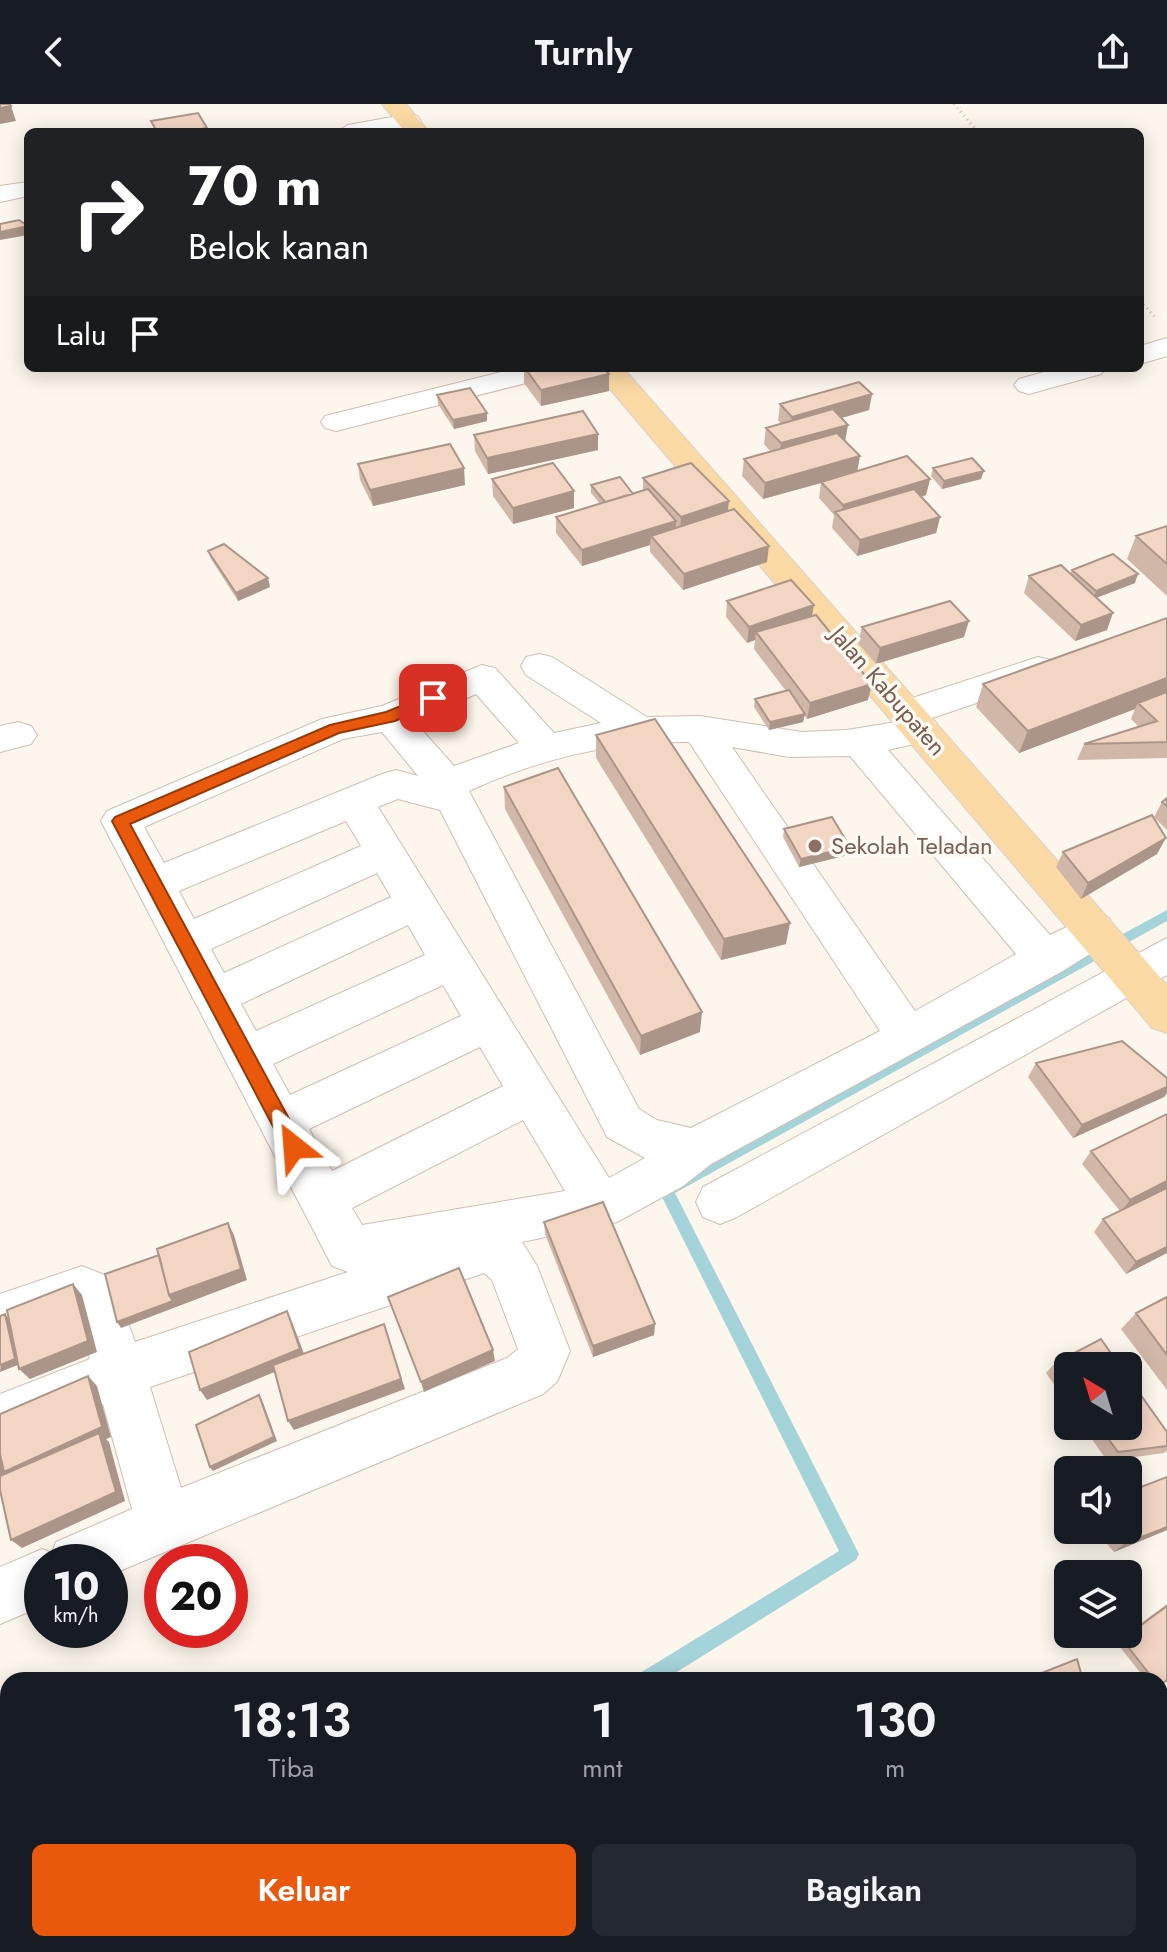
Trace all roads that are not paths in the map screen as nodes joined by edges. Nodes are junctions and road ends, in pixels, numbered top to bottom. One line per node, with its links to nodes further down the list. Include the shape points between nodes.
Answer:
1 (407, 119): 2 (street)
2 (366, 128)
3 (24, 190): 4 (street)
4 (0, 194)
5 (1167, 347): 6 (street)
6 (1144, 354)
7 (536, 372): 11 (street)
8 (610, 372): 15 (main road, Jalan Kabupaten)
9 (1076, 372): 10 (street)
10 (1029, 385)
11 (336, 422)
12 (539, 666): 16 (street)
13 (1043, 667): 15 (street)
14 (390, 717): 19 (street, via 482,677); 20 (street); 23 (street, via 335,728 121,821)
15 (914, 721): 18 (street); 26 (main road, Jalan Kabupaten)
16 (638, 729): 17 (street); 19 (street)
17 (700, 729): 18 (street, via 800,745); 32 (street)
18 (861, 744): 27 (street)
19 (547, 750): 20 (street)
20 (438, 789): 21 (street, via 396,784); 36 (street, via 454,799 623,1123 646,1138)
21 (354, 801): 22 (street); 23 (street)
22 (386, 852): 24 (street); 25 (street)
23 (154, 884): 25 (street)
24 (416, 903): 28 (street); 29 (street)
25 (185, 942): 29 (street)
26 (1124, 953): 27 (street); 30 (main road, Jalan Kabupaten); 38 (street)
27 (1046, 960): 32 (street)
28 (451, 962): 31 (street); 33 (street)
29 (214, 997): 33 (street)
30 (1167, 1015)
31 (488, 1023): 34 (street); 35 (street)
32 (908, 1037): 36 (street)
33 (246, 1056): 35 (street)
34 (531, 1094): 37 (street); 39 (street)
35 (280, 1121): 37 (street)
36 (694, 1149): 39 (street, via 666,1171)
37 (322, 1199): 39 (street, via 349,1250)
38 (720, 1202)
39 (600, 1207)
40 (0, 1318): 41 (street, via 82,1290 94,1295)
41 (120, 1372): 42 (street); 43 (street); 43 (street, via 484,1250 499,1253 512,1266 542,1339 539,1364 525,1376)
42 (0, 1420)
43 (164, 1523): 44 (street)
44 (117, 1544)
45 (24, 1585): 46 (street)
46 (0, 1596)

